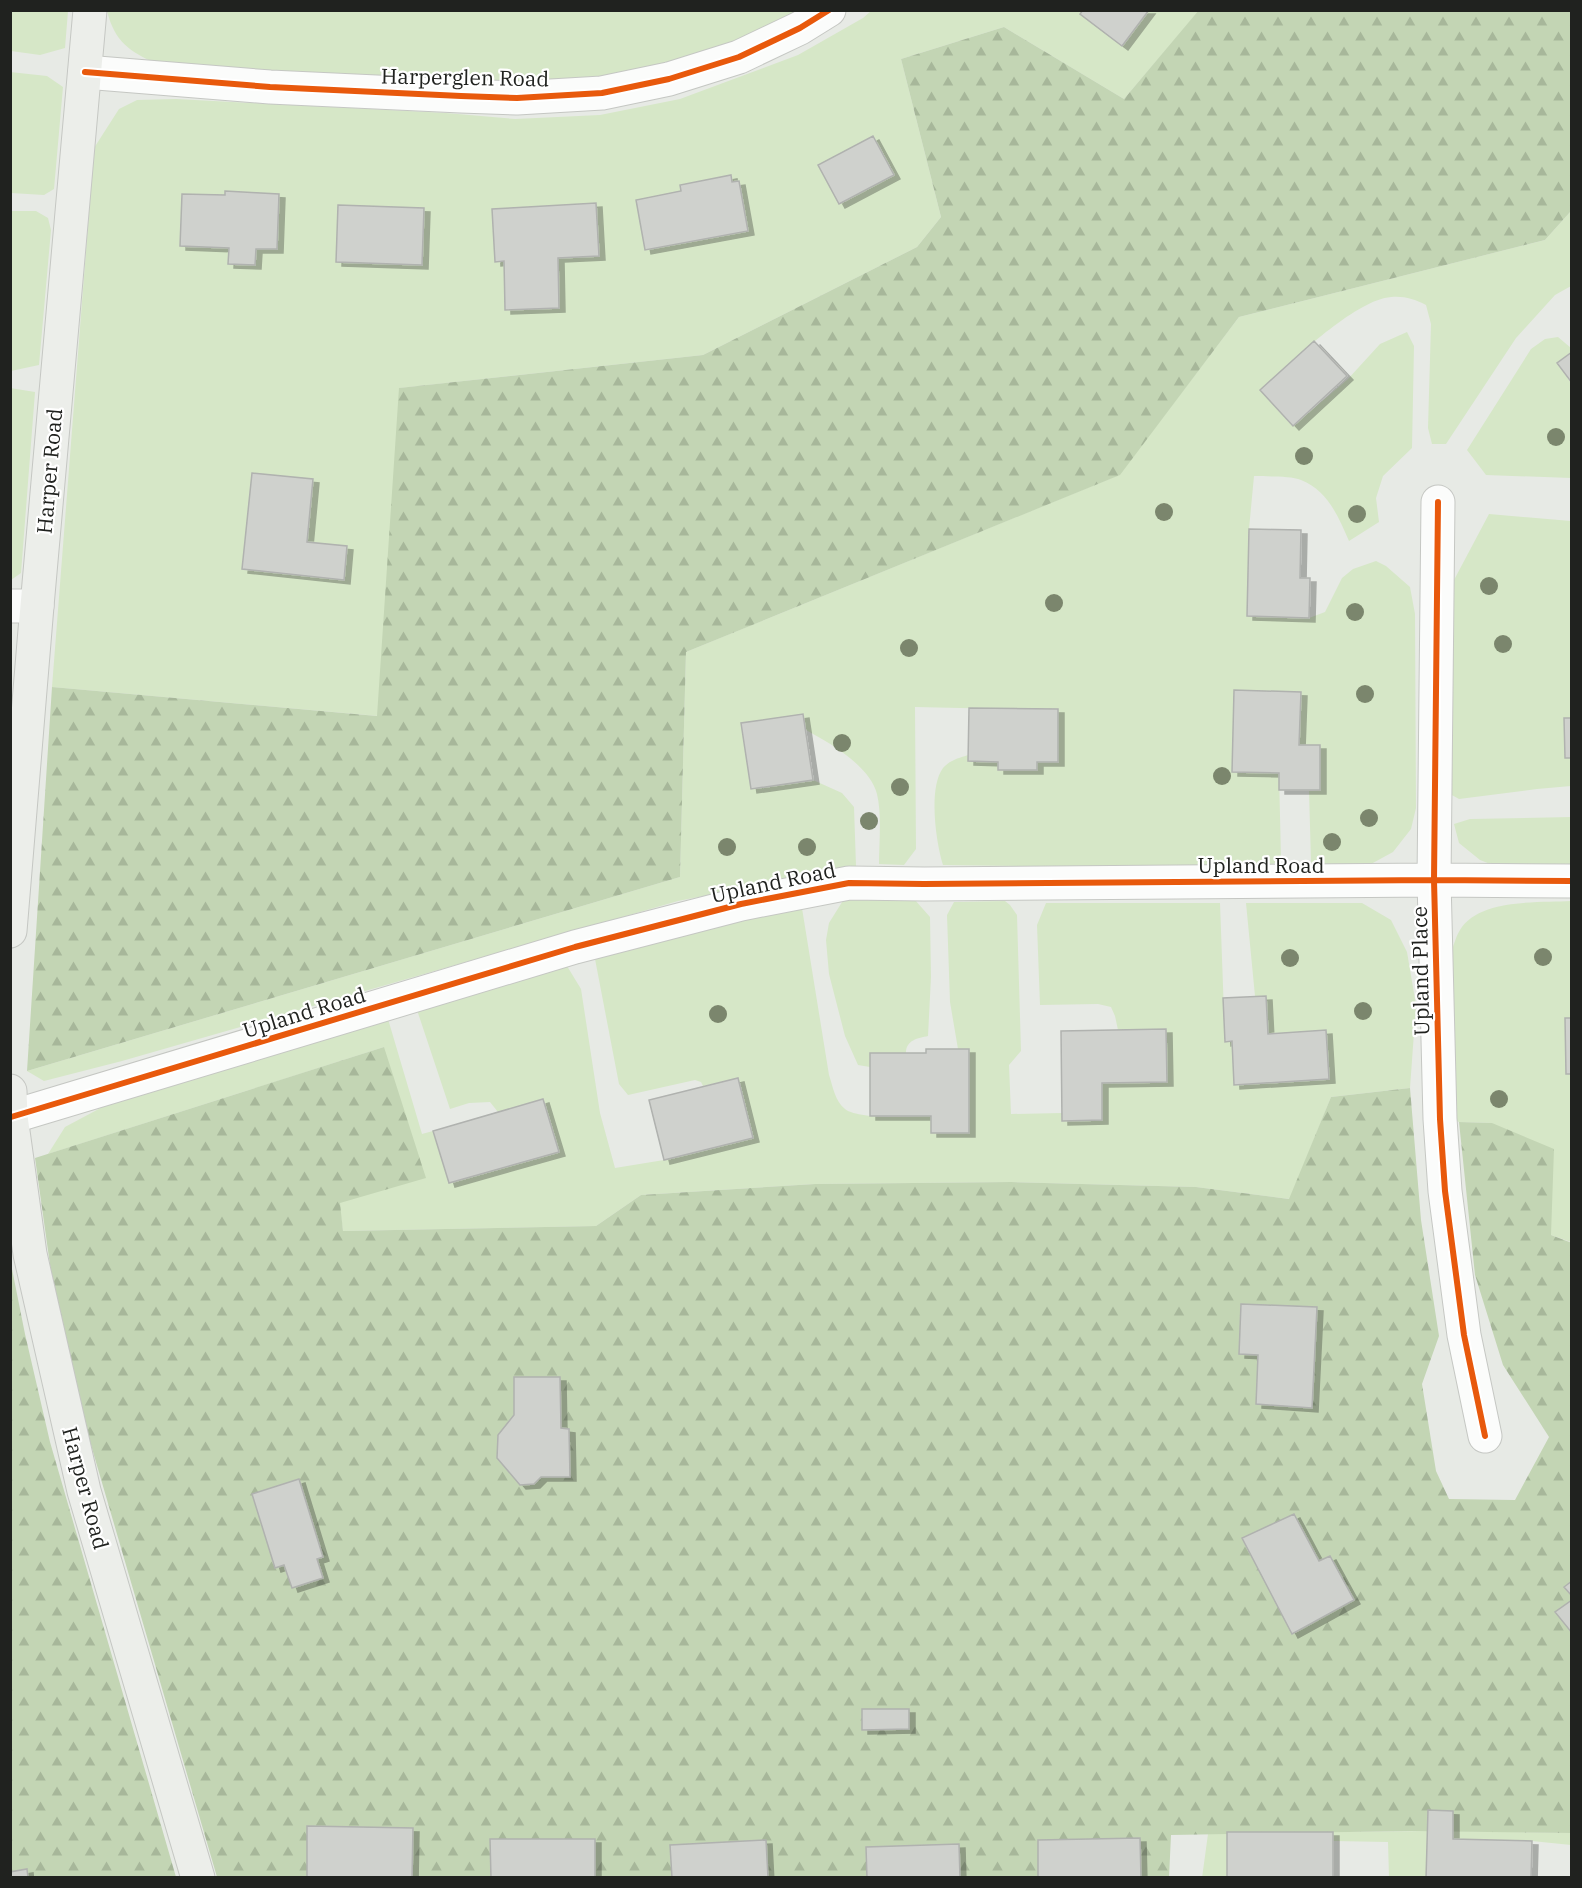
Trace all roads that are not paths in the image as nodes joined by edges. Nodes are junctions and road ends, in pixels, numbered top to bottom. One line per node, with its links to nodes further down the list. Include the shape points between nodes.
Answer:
1 (90, 10): 3 (main road, Harper Road)
2 (829, 10): 3 (street, Harperglen Road, via 739,57 669,79 602,93 517,98 461,96 270,87)
3 (85, 72): 5 (main road, Harper Road)
4 (1438, 502): 6 (street, Upland Place)
5 (24, 606): 8 (main road, Harper Road)
6 (1434, 880): 7 (street, Upland Road); 10 (street, Upland Road, via 849,883 741,904 575,947); 11 (street, Upland Place, via 1445,1191 1464,1335)
7 (1572, 881)
8 (10, 931)
9 (10, 1091): 10 (main road, Harper Road)
10 (11, 1118): 12 (main road, Harper Road, via 30,1254 84,1491)
11 (1485, 1436)
12 (198, 1878)

